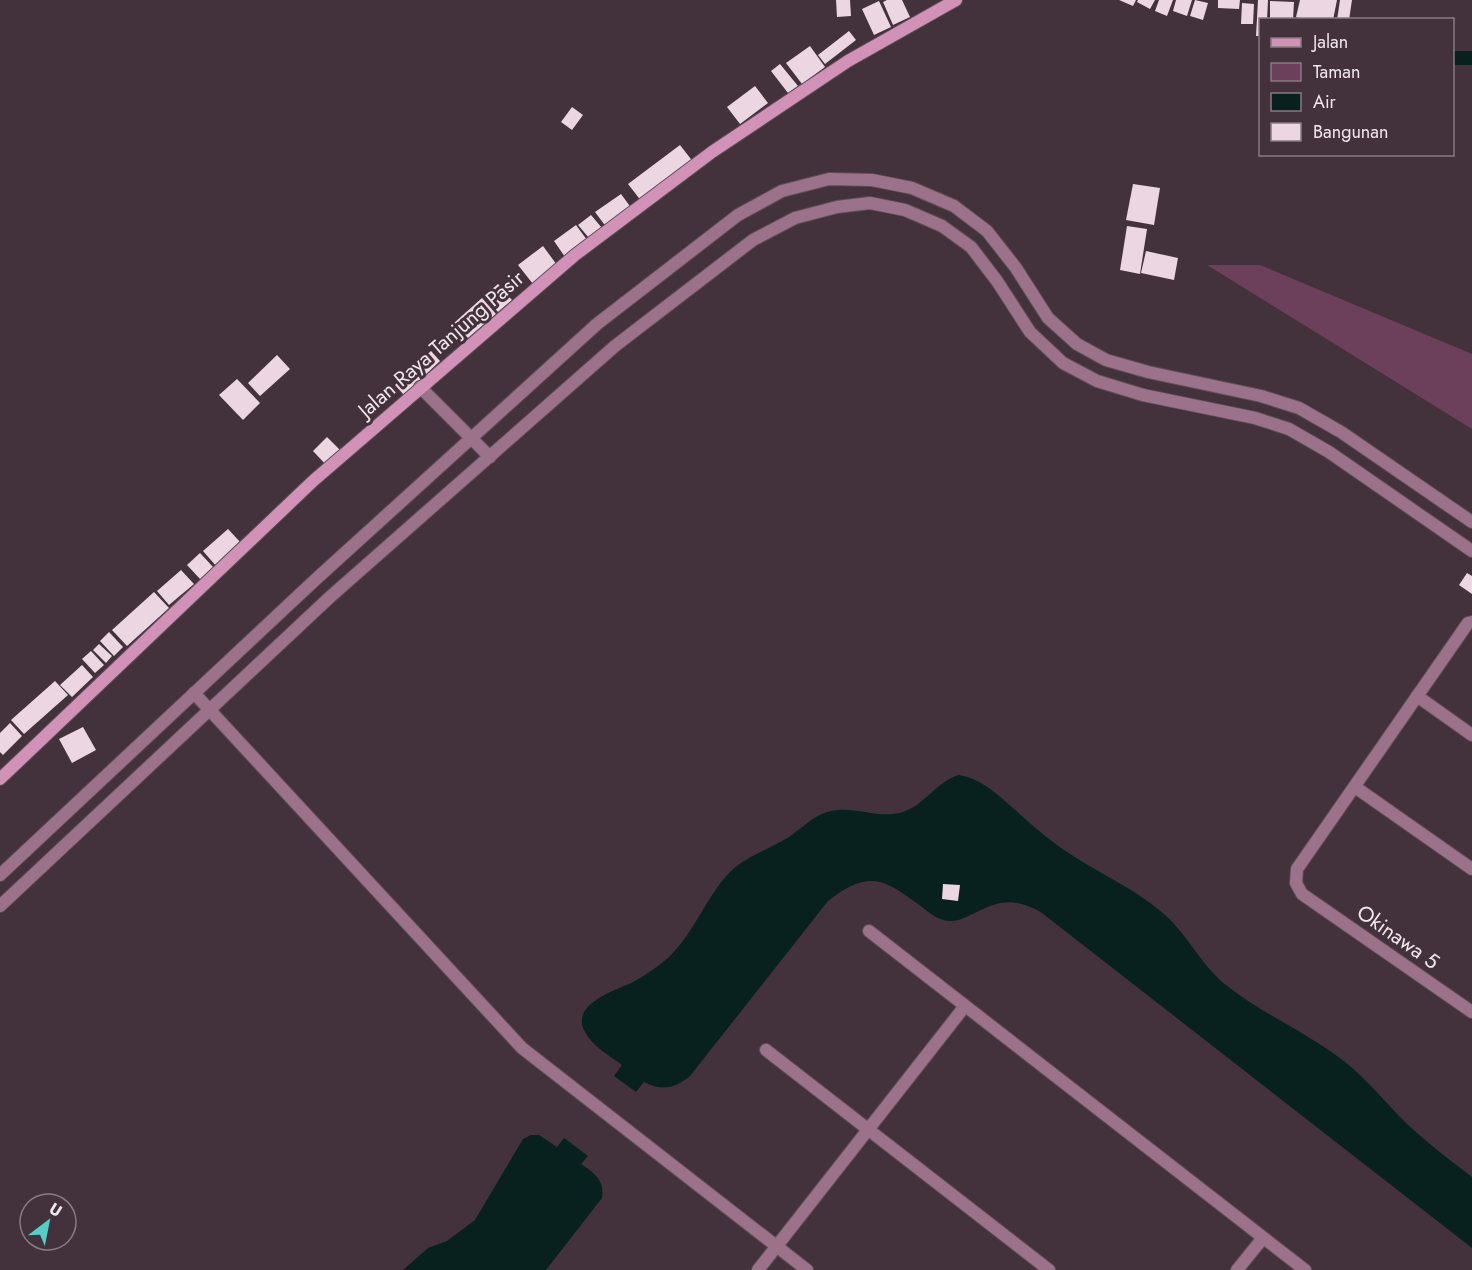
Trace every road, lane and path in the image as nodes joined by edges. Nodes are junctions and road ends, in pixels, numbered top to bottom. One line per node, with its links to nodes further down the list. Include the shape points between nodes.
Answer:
1 (956, 0): 2 (street, Jalan Raya Tanjung Pasir, via 848,61 712,152 575,255)
2 (420, 387): 3 (street); 12 (street, Jalan Raya Tanjung Pasir, via 304,489)
3 (471, 438): 4 (street); 5 (street, via 597,324 738,215 782,191 801,186 829,179 872,180 912,188 954,206 987,231 1048,318 1077,344 1106,360 1299,408 1341,432); 8 (street)
4 (490, 457): 6 (street, via 615,346 753,240 795,218 870,203 905,210 942,226 971,247 1030,333 1063,363 1097,381 1131,392 1289,429); 10 (street, via 330,597)
5 (1472, 522)
6 (1472, 550)
7 (1472, 622): 9 (street)
8 (194, 693): 10 (street); 15 (street)
9 (1417, 696): 11 (street); 13 (street)
10 (210, 710): 16 (street); 23 (street, via 522,1048)
11 (1472, 735)
12 (0, 779)
13 (1354, 787): 14 (street); 19 (street, Okinawa 5, via 1298,869 1296,883 1302,894)
14 (1472, 869)
15 (0, 875)
16 (0, 906)
17 (869, 931): 18 (street)
18 (965, 1006): 21 (street); 22 (street)
19 (1472, 1012)
20 (766, 1050): 21 (street)
21 (869, 1129): 23 (street); 26 (street)
22 (1263, 1238): 27 (street); 28 (street)
23 (777, 1246): 24 (street); 25 (street)
24 (758, 1270)
25 (807, 1270)
26 (1049, 1270)
27 (1237, 1270)
28 (1305, 1270)

